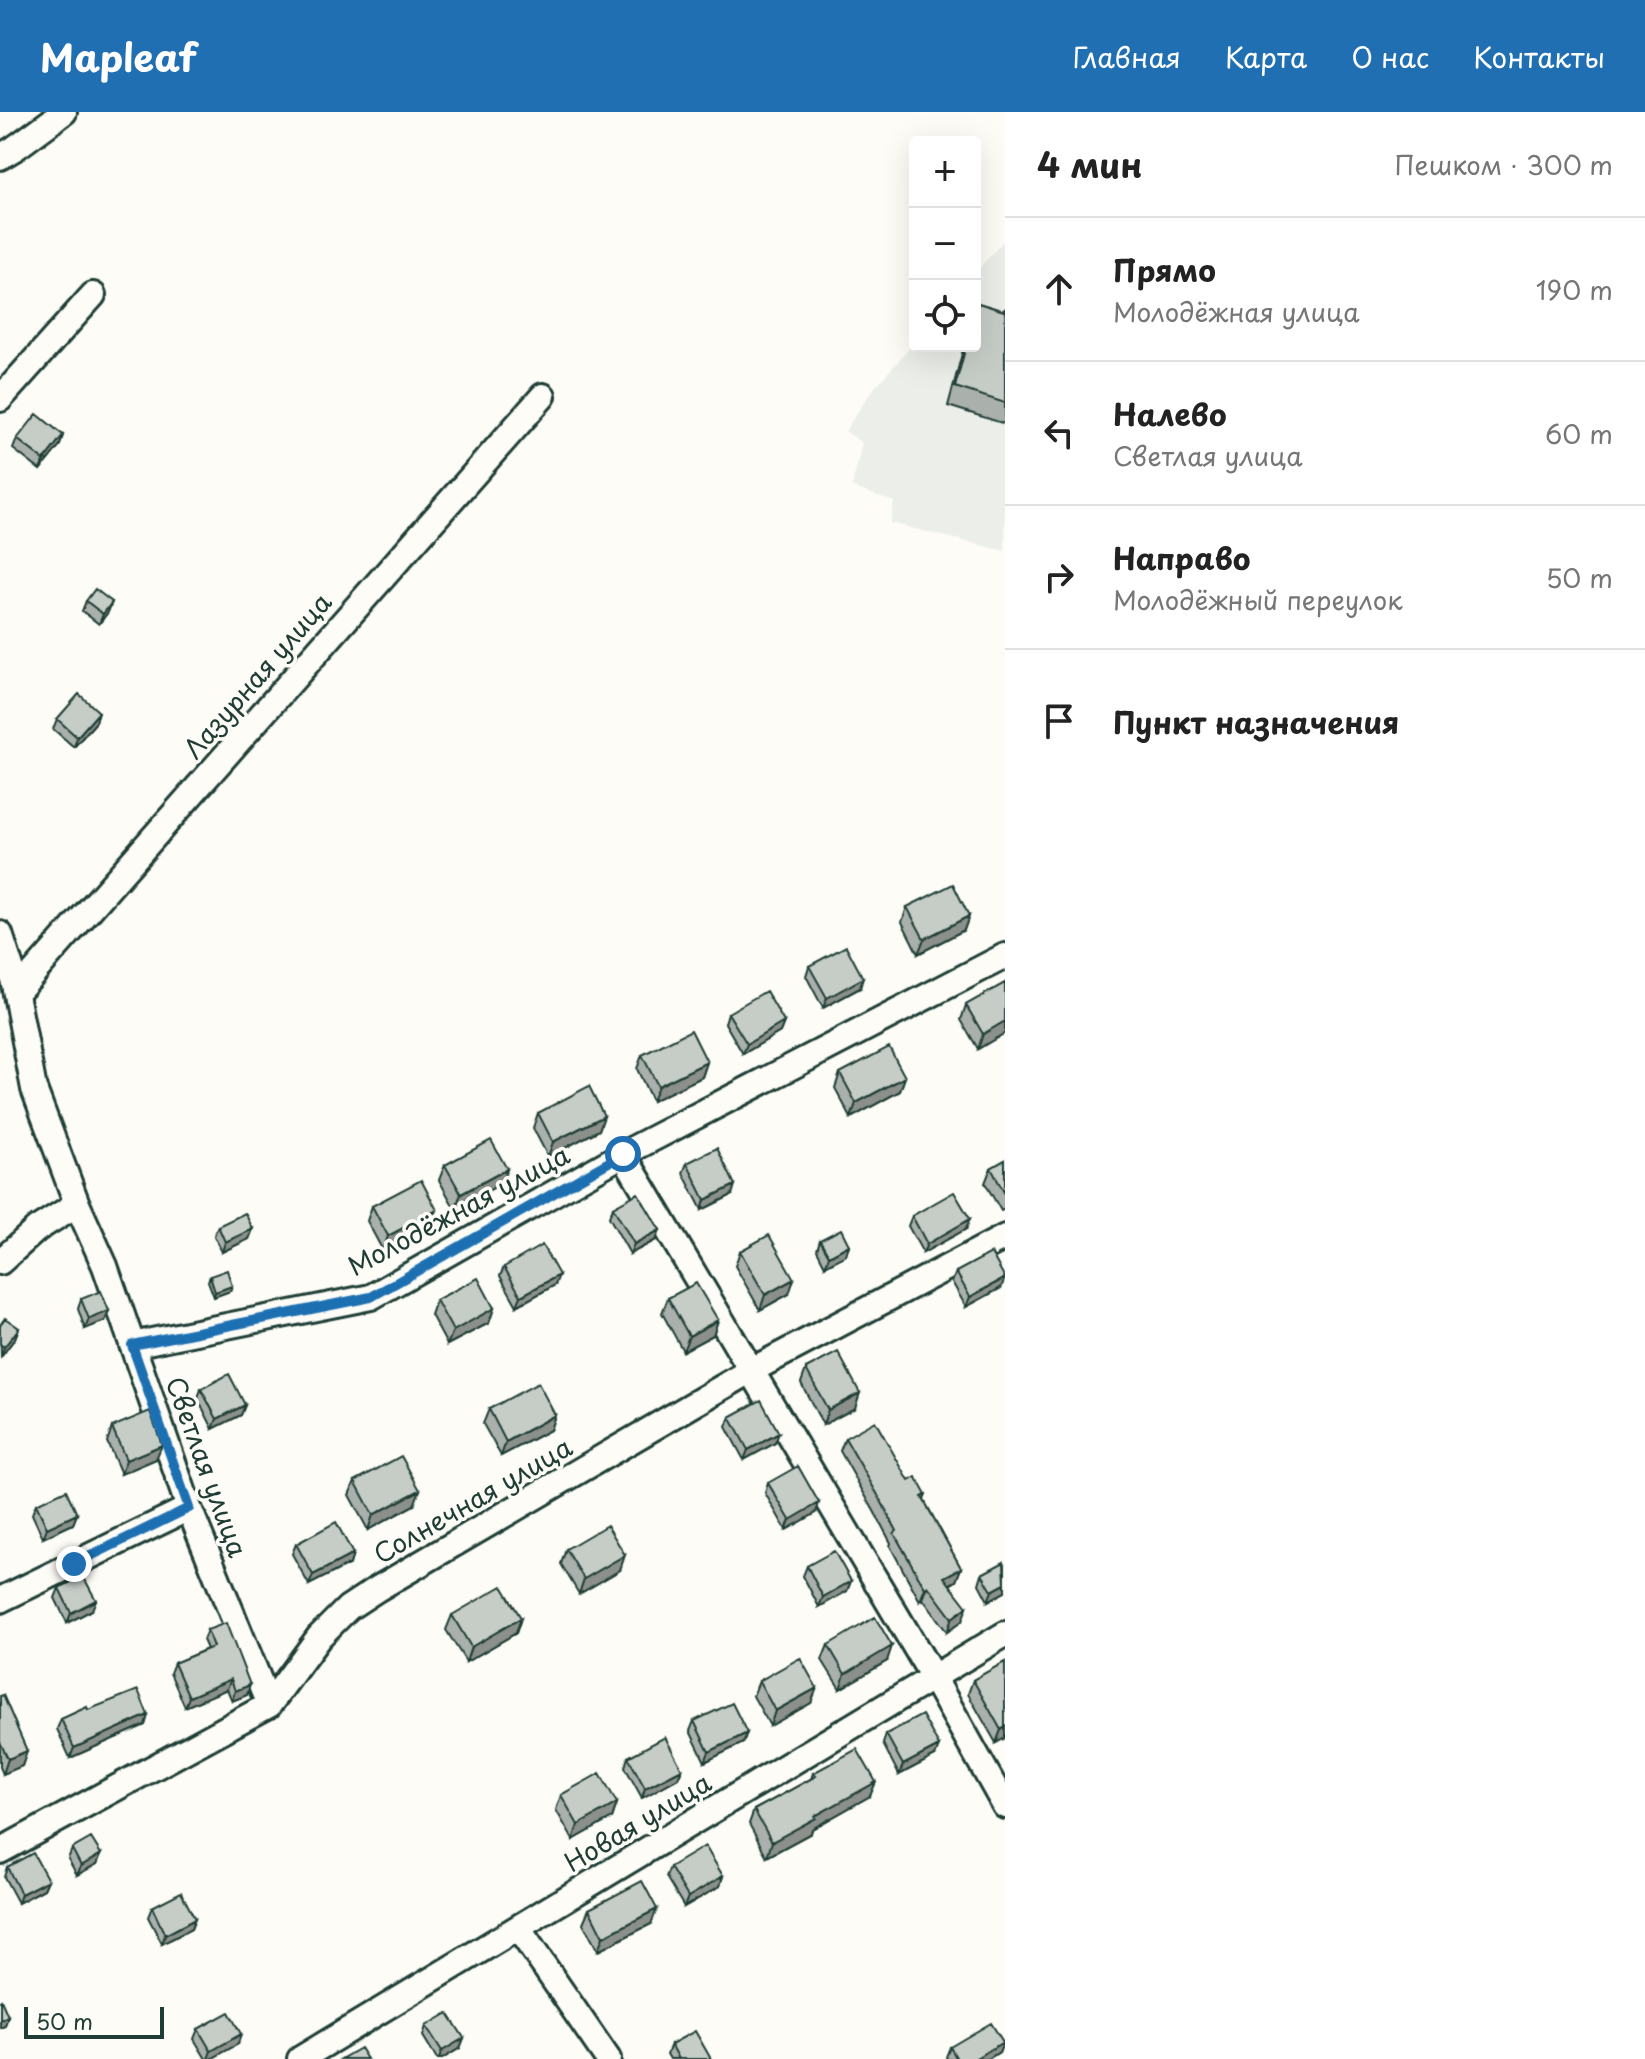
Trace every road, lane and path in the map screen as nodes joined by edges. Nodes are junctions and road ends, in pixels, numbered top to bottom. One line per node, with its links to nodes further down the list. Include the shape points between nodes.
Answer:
1 (64, 112): 2 (street)
2 (0, 157)
3 (93, 295): 5 (street)
4 (543, 396): 8 (street, Лазурная улица)
5 (0, 399)
6 (0, 934): 8 (street, Светлая улица)
7 (1005, 956): 9 (street, Молодёжная улица)
8 (16, 993): 10 (street, Светлая улица, via 34,1089)
9 (623, 1154): 13 (street, Молодёжная улица, via 371,1297); 14 (street)
10 (77, 1204): 12 (street, via 37,1229); 13 (street, Светлая улица)
11 (1005, 1237): 14 (street, Солнечная улица)
12 (0, 1262)
13 (132, 1345): 15 (street, Светлая улица)
14 (752, 1370): 18 (street); 19 (street, Солнечная улица, via 348,1608 319,1637)
15 (189, 1508): 16 (street); 19 (street, Светлая улица)
16 (0, 1600)
17 (1005, 1634): 18 (street, Новая улица)
18 (933, 1677): 20 (street); 22 (street, Новая улица)
19 (269, 1705): 21 (street, Солнечная улица)
20 (1005, 1806)
21 (0, 1851)
22 (518, 1928): 23 (street, Новая улица); 24 (street)
23 (300, 2059)
24 (608, 2059)

